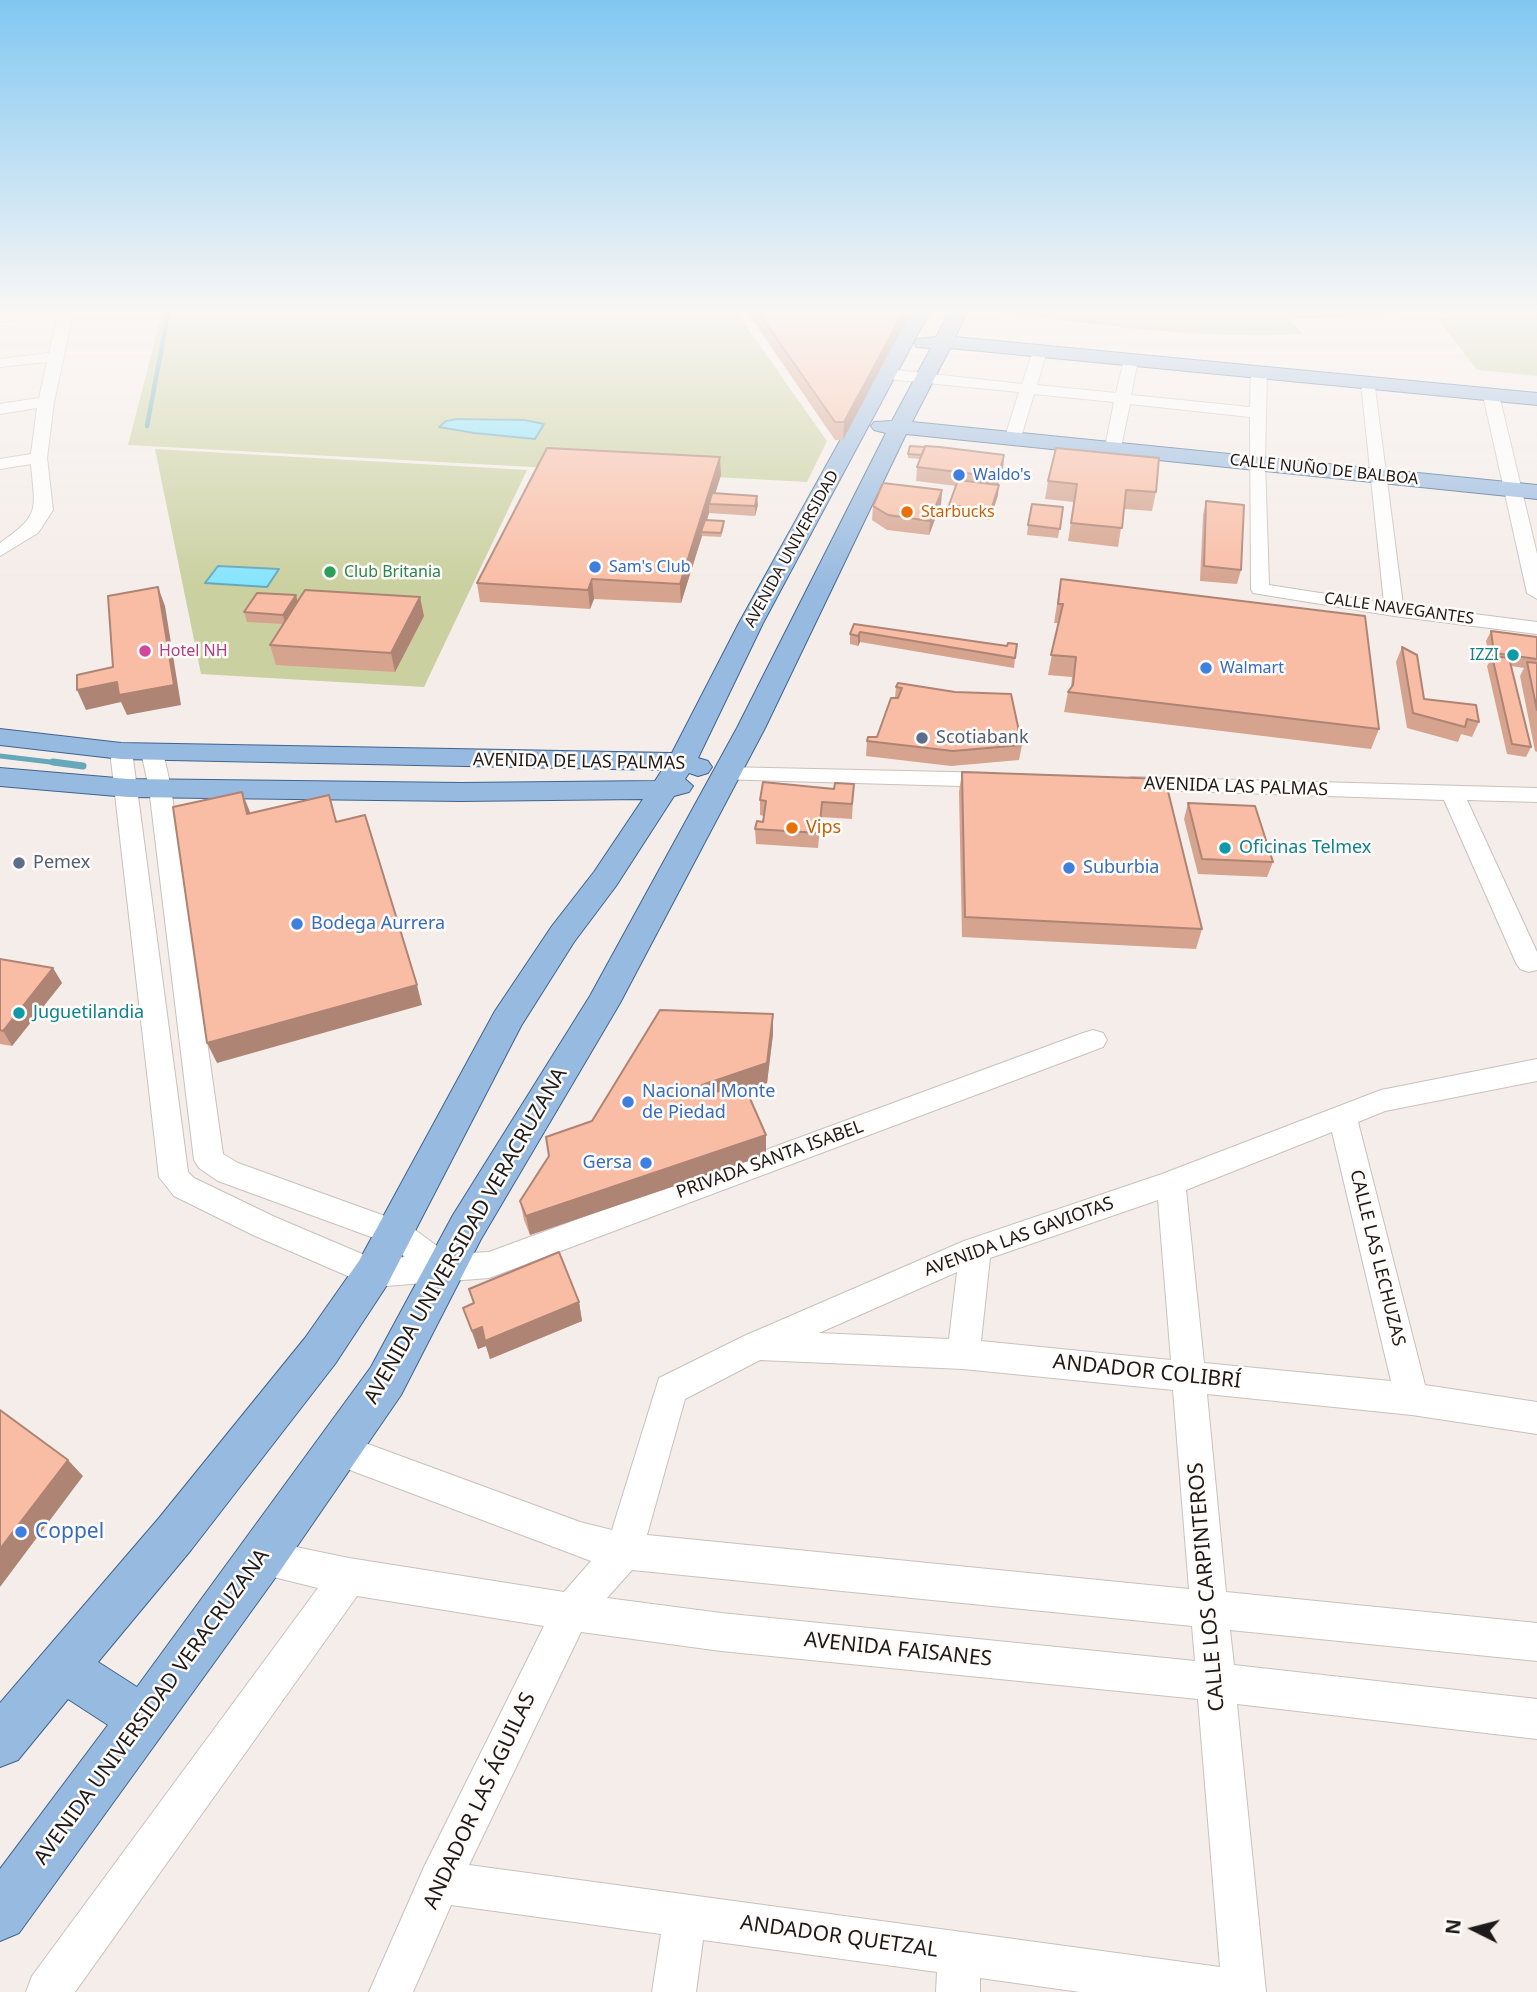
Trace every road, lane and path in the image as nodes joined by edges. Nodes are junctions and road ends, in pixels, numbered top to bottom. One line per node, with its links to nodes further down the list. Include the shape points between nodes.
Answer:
1 (46, 402): 10 (street); 16 (street)
2 (872, 402): 12 (main road, AVENIDA UNIVERSIDAD)
3 (913, 402): 13 (main road)
4 (1024, 402): 14 (street)
5 (1122, 402): 15 (street)
6 (1152, 402): 11 (street)
7 (1259, 402): 11 (street)
8 (1371, 402): 19 (street)
9 (1493, 402): 20 (street)
10 (0, 409)
11 (1259, 413): 17 (street)
12 (860, 424): 13 (main road, CALLE NUÑO DE BALBOA); 32 (main road, AVENIDA UNIVERSIDAD)
13 (900, 427): 14 (main road, CALLE NUÑO DE BALBOA); 31 (main road)
14 (1013, 437): 15 (main road, CALLE NUÑO DE BALBOA)
15 (1113, 447): 17 (main road, CALLE NUÑO DE BALBOA)
16 (39, 458): 18 (street); 22 (street, via 44,510 32,529)
17 (1257, 463): 19 (main road, CALLE NUÑO DE BALBOA); 24 (street)
18 (0, 464)
19 (1379, 475): 20 (main road, CALLE NUÑO DE BALBOA); 26 (street)
20 (1513, 490): 21 (main road, CALLE NUÑO DE BALBOA); 25 (street)
21 (1537, 492)
22 (2, 548): 23 (street, via 7,559)
23 (0, 566)
24 (1260, 589): 26 (street, CALLE NAVEGANTES)
25 (1537, 593)
26 (1394, 610): 27 (street, CALLE NAVEGANTES)
27 (1537, 628)
28 (0, 737): 29 (main road, AVENIDA DE LAS PALMAS)
29 (121, 751): 30 (main road, AVENIDA DE LAS PALMAS); 36 (street)
30 (152, 752): 32 (main road, AVENIDA DE LAS PALMAS, via 425,759); 37 (street)
31 (724, 774): 32 (main road, AVENIDA DE LAS PALMAS); 34 (street); 51 (main road, AVENIDA UNIVERSIDAD VERACRUZANA, via 603,1003)
32 (673, 776): 37 (main road, AVENIDA DE LAS PALMAS, via 461,792); 49 (main road, via 507,1020)
33 (0, 778): 36 (main road, AVENIDA DE LAS PALMAS)
34 (1016, 781)
35 (1108, 783): 38 (street, AVENIDA LAS PALMAS)
36 (128, 788): 37 (main road, AVENIDA DE LAS PALMAS); 41 (street)
37 (160, 788): 40 (street)
38 (1452, 792): 39 (street, AVENIDA LAS PALMAS); 42 (street)
39 (1537, 795)
40 (176, 919): 41 (street); 45 (street)
41 (144, 929): 46 (street)
42 (1529, 951)
43 (1093, 1040): 51 (street, PRIVADA SANTA ISABEL, via 489,1265)
44 (1537, 1071): 47 (street, AVENIDA LAS GAVIOTAS, via 1381,1101)
45 (200, 1092): 46 (street); 49 (street, via 209,1160 215,1166)
46 (165, 1100): 52 (street, via 178,1182 264,1226)
47 (1342, 1116): 48 (street, AVENIDA LAS GAVIOTAS); 56 (street, CALLE LAS LECHUZAS)
48 (1171, 1183): 50 (street, AVENIDA LAS GAVIOTAS); 55 (street, CALLE LOS CARPINTEROS)
49 (396, 1233): 51 (street); 52 (main road)
50 (975, 1250): 53 (street, AVENIDA LAS GAVIOTAS); 54 (street)
51 (444, 1269): 52 (street, PRIVADA SANTA ISABEL); 58 (main road, AVENIDA UNIVERSIDAD VERACRUZANA, via 386,1381)
52 (373, 1273): 65 (main road, via 320,1351)
53 (756, 1346): 54 (street, ANDADOR COLIBRÍ); 59 (street, AVENIDA LAS GAVIOTAS, via 671,1389)
54 (964, 1354): 55 (street, ANDADOR COLIBRÍ)
55 (1188, 1376): 56 (street, ANDADOR COLIBRÍ); 62 (street, CALLE LOS CARPINTEROS)
56 (1412, 1399): 57 (street, ANDADOR COLIBRÍ)
57 (1537, 1419)
58 (338, 1449): 59 (street, via 580,1540); 60 (main road, AVENIDA UNIVERSIDAD VERACRUZANA)
59 (624, 1551): 62 (street); 63 (street, AVENIDA LAS GAVIOTAS)
60 (262, 1558): 61 (street, AVENIDA FAISANES); 67 (main road, AVENIDA UNIVERSIDAD VERACRUZANA)
61 (349, 1576): 63 (street, AVENIDA FAISANES); 75 (street)
62 (1210, 1610): 64 (street); 66 (street, CALLE LOS CARPINTEROS)
63 (571, 1612): 66 (street, AVENIDA FAISANES, via 720,1632); 70 (street, ANDADOR LAS ÁGUILAS)
64 (1537, 1642)
65 (64, 1669): 67 (main road); 69 (main road)
66 (1216, 1682): 68 (street, AVENIDA FAISANES); 78 (street, CALLE LOS CARPINTEROS)
67 (142, 1718): 71 (main road, AVENIDA UNIVERSIDAD VERACRUZANA)
68 (1537, 1719)
69 (0, 1742)
70 (439, 1882): 72 (street, ANDADOR QUETZAL); 74 (street, ANDADOR LAS ÁGUILAS)
71 (0, 1914)
72 (685, 1916): 73 (street, ANDADOR QUETZAL); 76 (street)
73 (958, 1973): 77 (street, ANDADOR QUETZAL)
74 (396, 1986)
75 (48, 1992)
76 (674, 1992)
77 (1239, 1992)
78 (1244, 1992)

